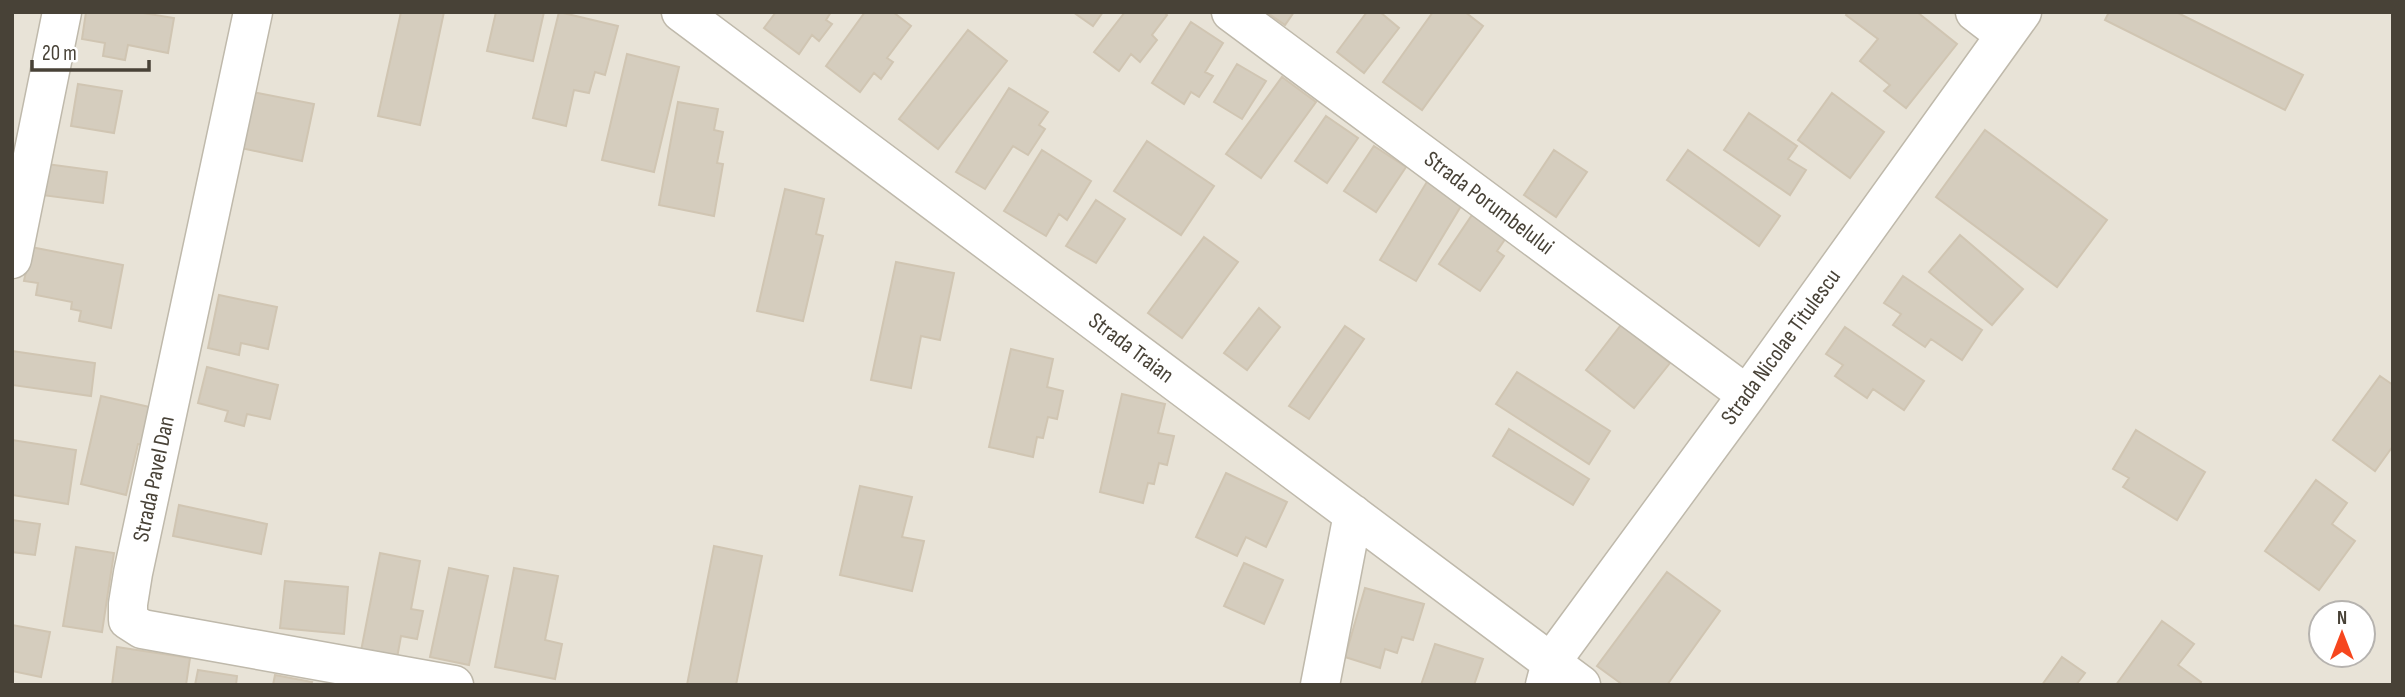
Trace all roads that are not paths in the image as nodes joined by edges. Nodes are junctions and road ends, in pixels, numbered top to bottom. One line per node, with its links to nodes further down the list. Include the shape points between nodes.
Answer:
1 (62, 12): 7 (street)
2 (253, 12): 11 (street, Strada Pavel Dan, via 136,560 128,620 151,631)
3 (681, 12): 9 (street, Strada Traian)
4 (1231, 12): 8 (street, Strada Porumbelului)
5 (1975, 12): 6 (street)
6 (2014, 24): 8 (street, Strada Nicolae Titulescu)
7 (12, 259)
8 (1747, 395): 10 (street, Strada Nicolae Titulescu)
9 (1353, 514): 10 (street, Strada Traian); 12 (street)
10 (1548, 673): 13 (street, Strada Traian)
11 (454, 685)
12 (1320, 685)
13 (1581, 685)

